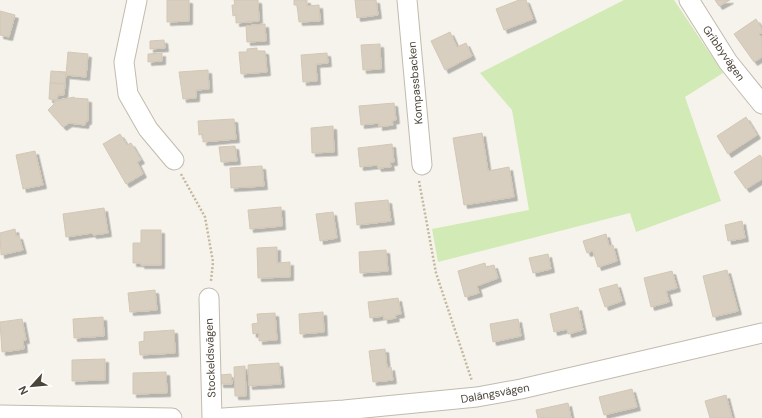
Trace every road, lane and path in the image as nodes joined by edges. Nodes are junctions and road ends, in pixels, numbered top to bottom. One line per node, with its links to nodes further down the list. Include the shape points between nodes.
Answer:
1 (137, 0): 5 (street, via 124,62 128,94 148,129)
2 (407, 0): 6 (street, Kompassbacken)
3 (689, 0): 4 (street, Gribbyvägen, via 728,62)
4 (762, 104)
5 (174, 160): 7 (path, via 205,217 213,262)
6 (422, 165): 9 (path, via 419,182 436,272)
7 (208, 298): 12 (street, Stockeldsvägen)
8 (762, 333): 9 (street, Dalängsvägen)
9 (477, 397): 13 (street, Dalängsvägen)
10 (0, 415): 11 (street)
11 (172, 418)
12 (212, 418)
13 (223, 418)

